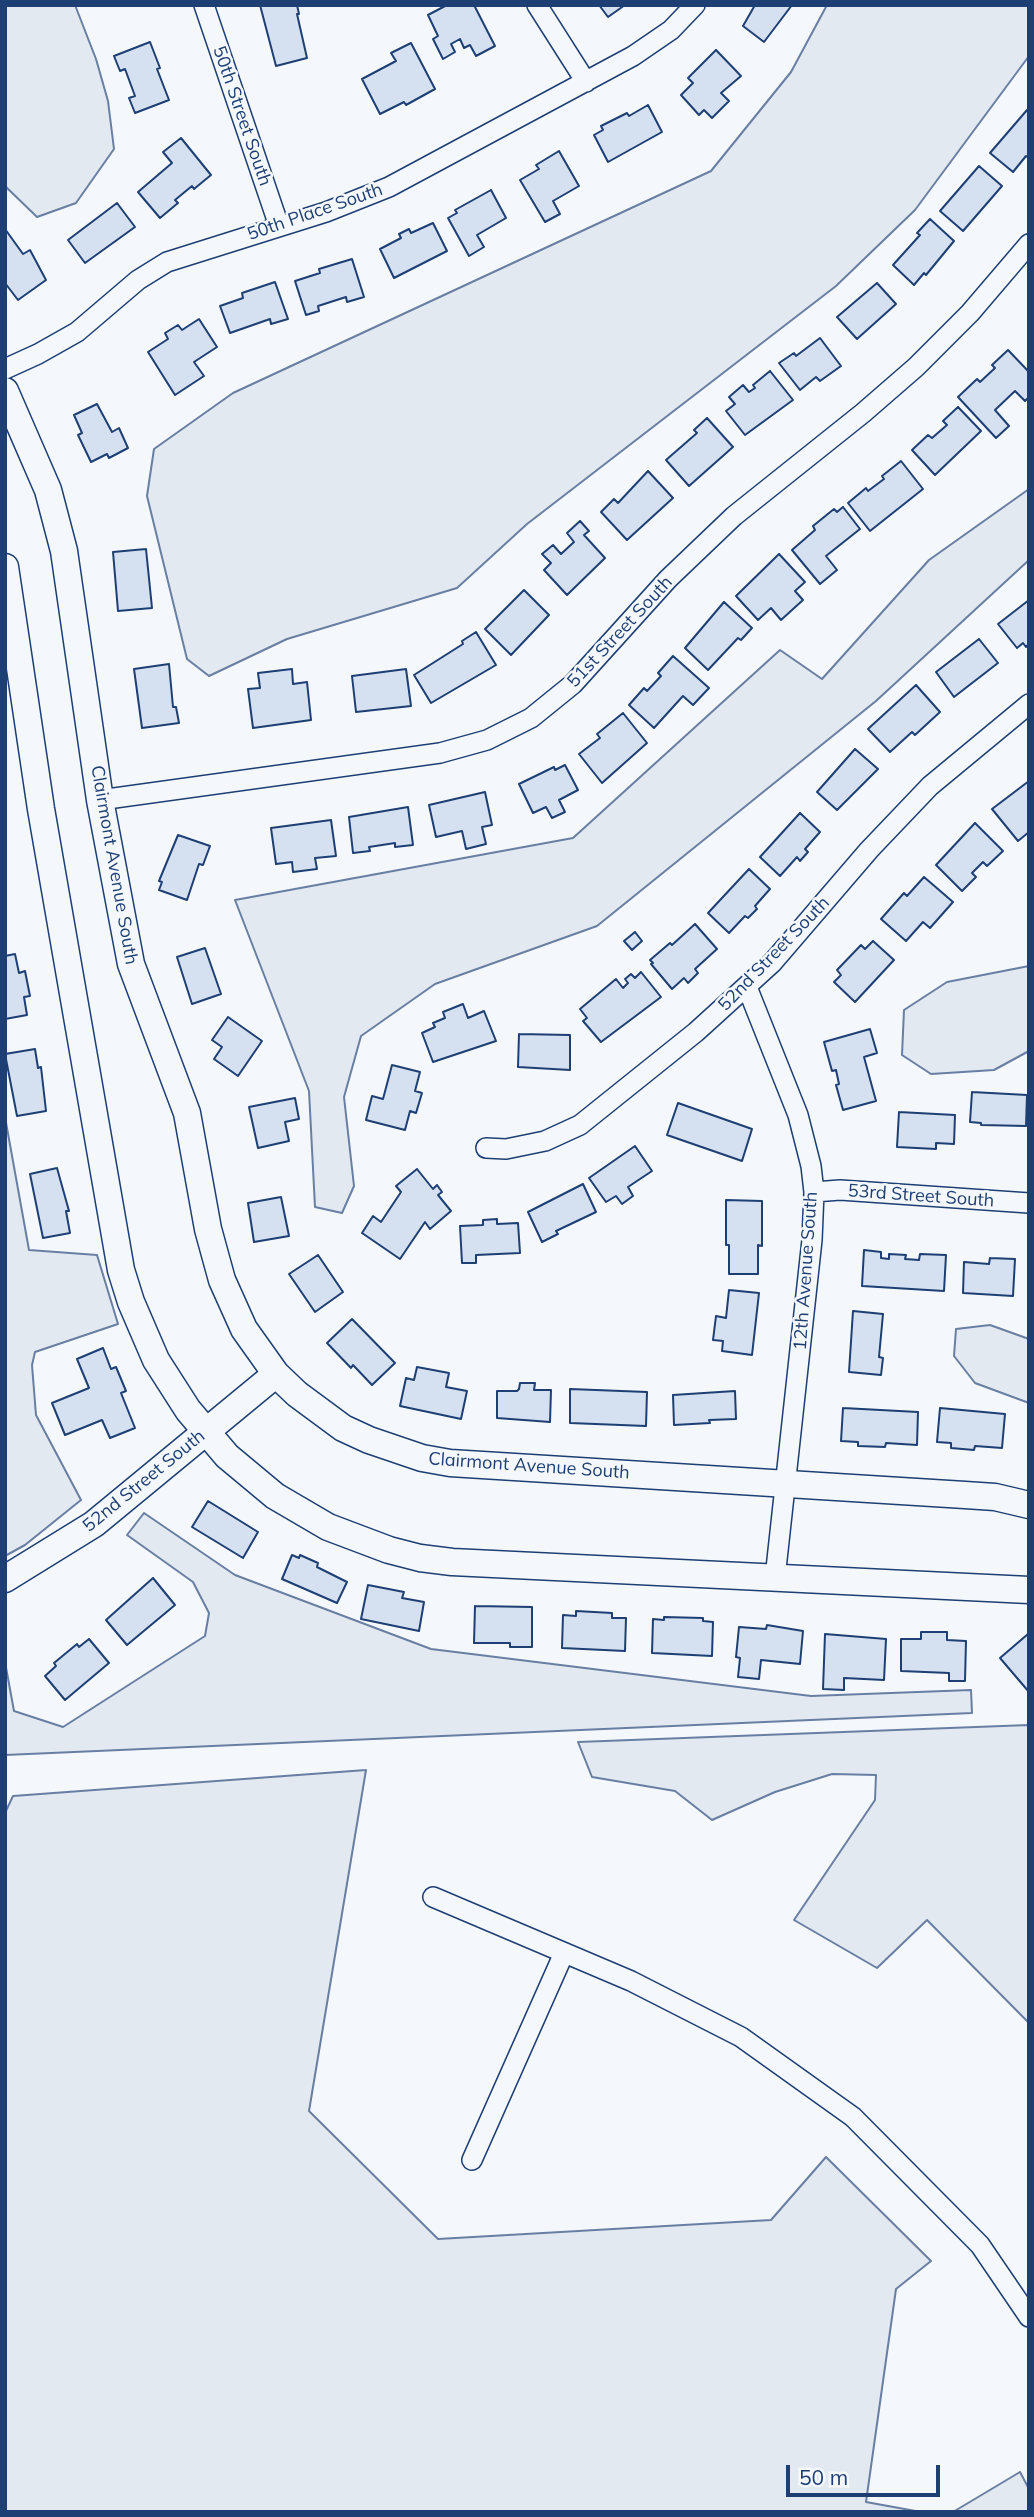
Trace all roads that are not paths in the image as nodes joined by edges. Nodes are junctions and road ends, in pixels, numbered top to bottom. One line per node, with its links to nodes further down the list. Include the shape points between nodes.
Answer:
1 (204, 5): 5 (street, 50th Street South)
2 (537, 5): 4 (street)
3 (695, 5): 4 (street, 50th Place South, via 653,44)
4 (586, 82): 5 (street, 50th Place South, via 389,187)
5 (279, 226): 7 (street, 50th Place South, via 167,262 138,279 77,332)
6 (1029, 244): 11 (street, 51st Street South, via 916,367 734,516 668,579 573,684 531,718 487,740 440,753)
7 (5, 369)
8 (5, 391): 11 (street, Clairmont Avenue South, via 57,520)
9 (5, 567): 17 (street, via 41,809 121,1270 156,1360)
10 (1029, 704): 12 (street, 52nd Street South, via 915,801)
11 (100, 800): 16 (street, Clairmont Avenue South, via 126,945 187,1113 218,1267 244,1329)
12 (747, 986): 13 (street, 52nd Street South, via 580,1125 545,1141); 14 (street, 12th Avenue South, via 798,1115)
13 (486, 1148)
14 (814, 1192): 15 (street, 53rd Street South); 18 (street, 12th Avenue South)
15 (1029, 1203)
16 (276, 1374): 17 (street, 52nd Street South); 18 (street, Clairmont Avenue South, via 343,1428 422,1458)
17 (206, 1433): 20 (street, via 275,1496 328,1527 389,1550 452,1562); 21 (street, 52nd Street South, via 94,1524)
18 (786, 1483): 19 (street, via 985,1496); 20 (street, 12th Avenue South)
19 (1029, 1505)
20 (775, 1578): 22 (street)
21 (5, 1579)
22 (1029, 1590)
23 (433, 1897): 24 (street)
24 (564, 1953): 25 (street); 26 (street, via 741,2037 853,2117 981,2245)
25 (472, 2160)
26 (1029, 2317)

